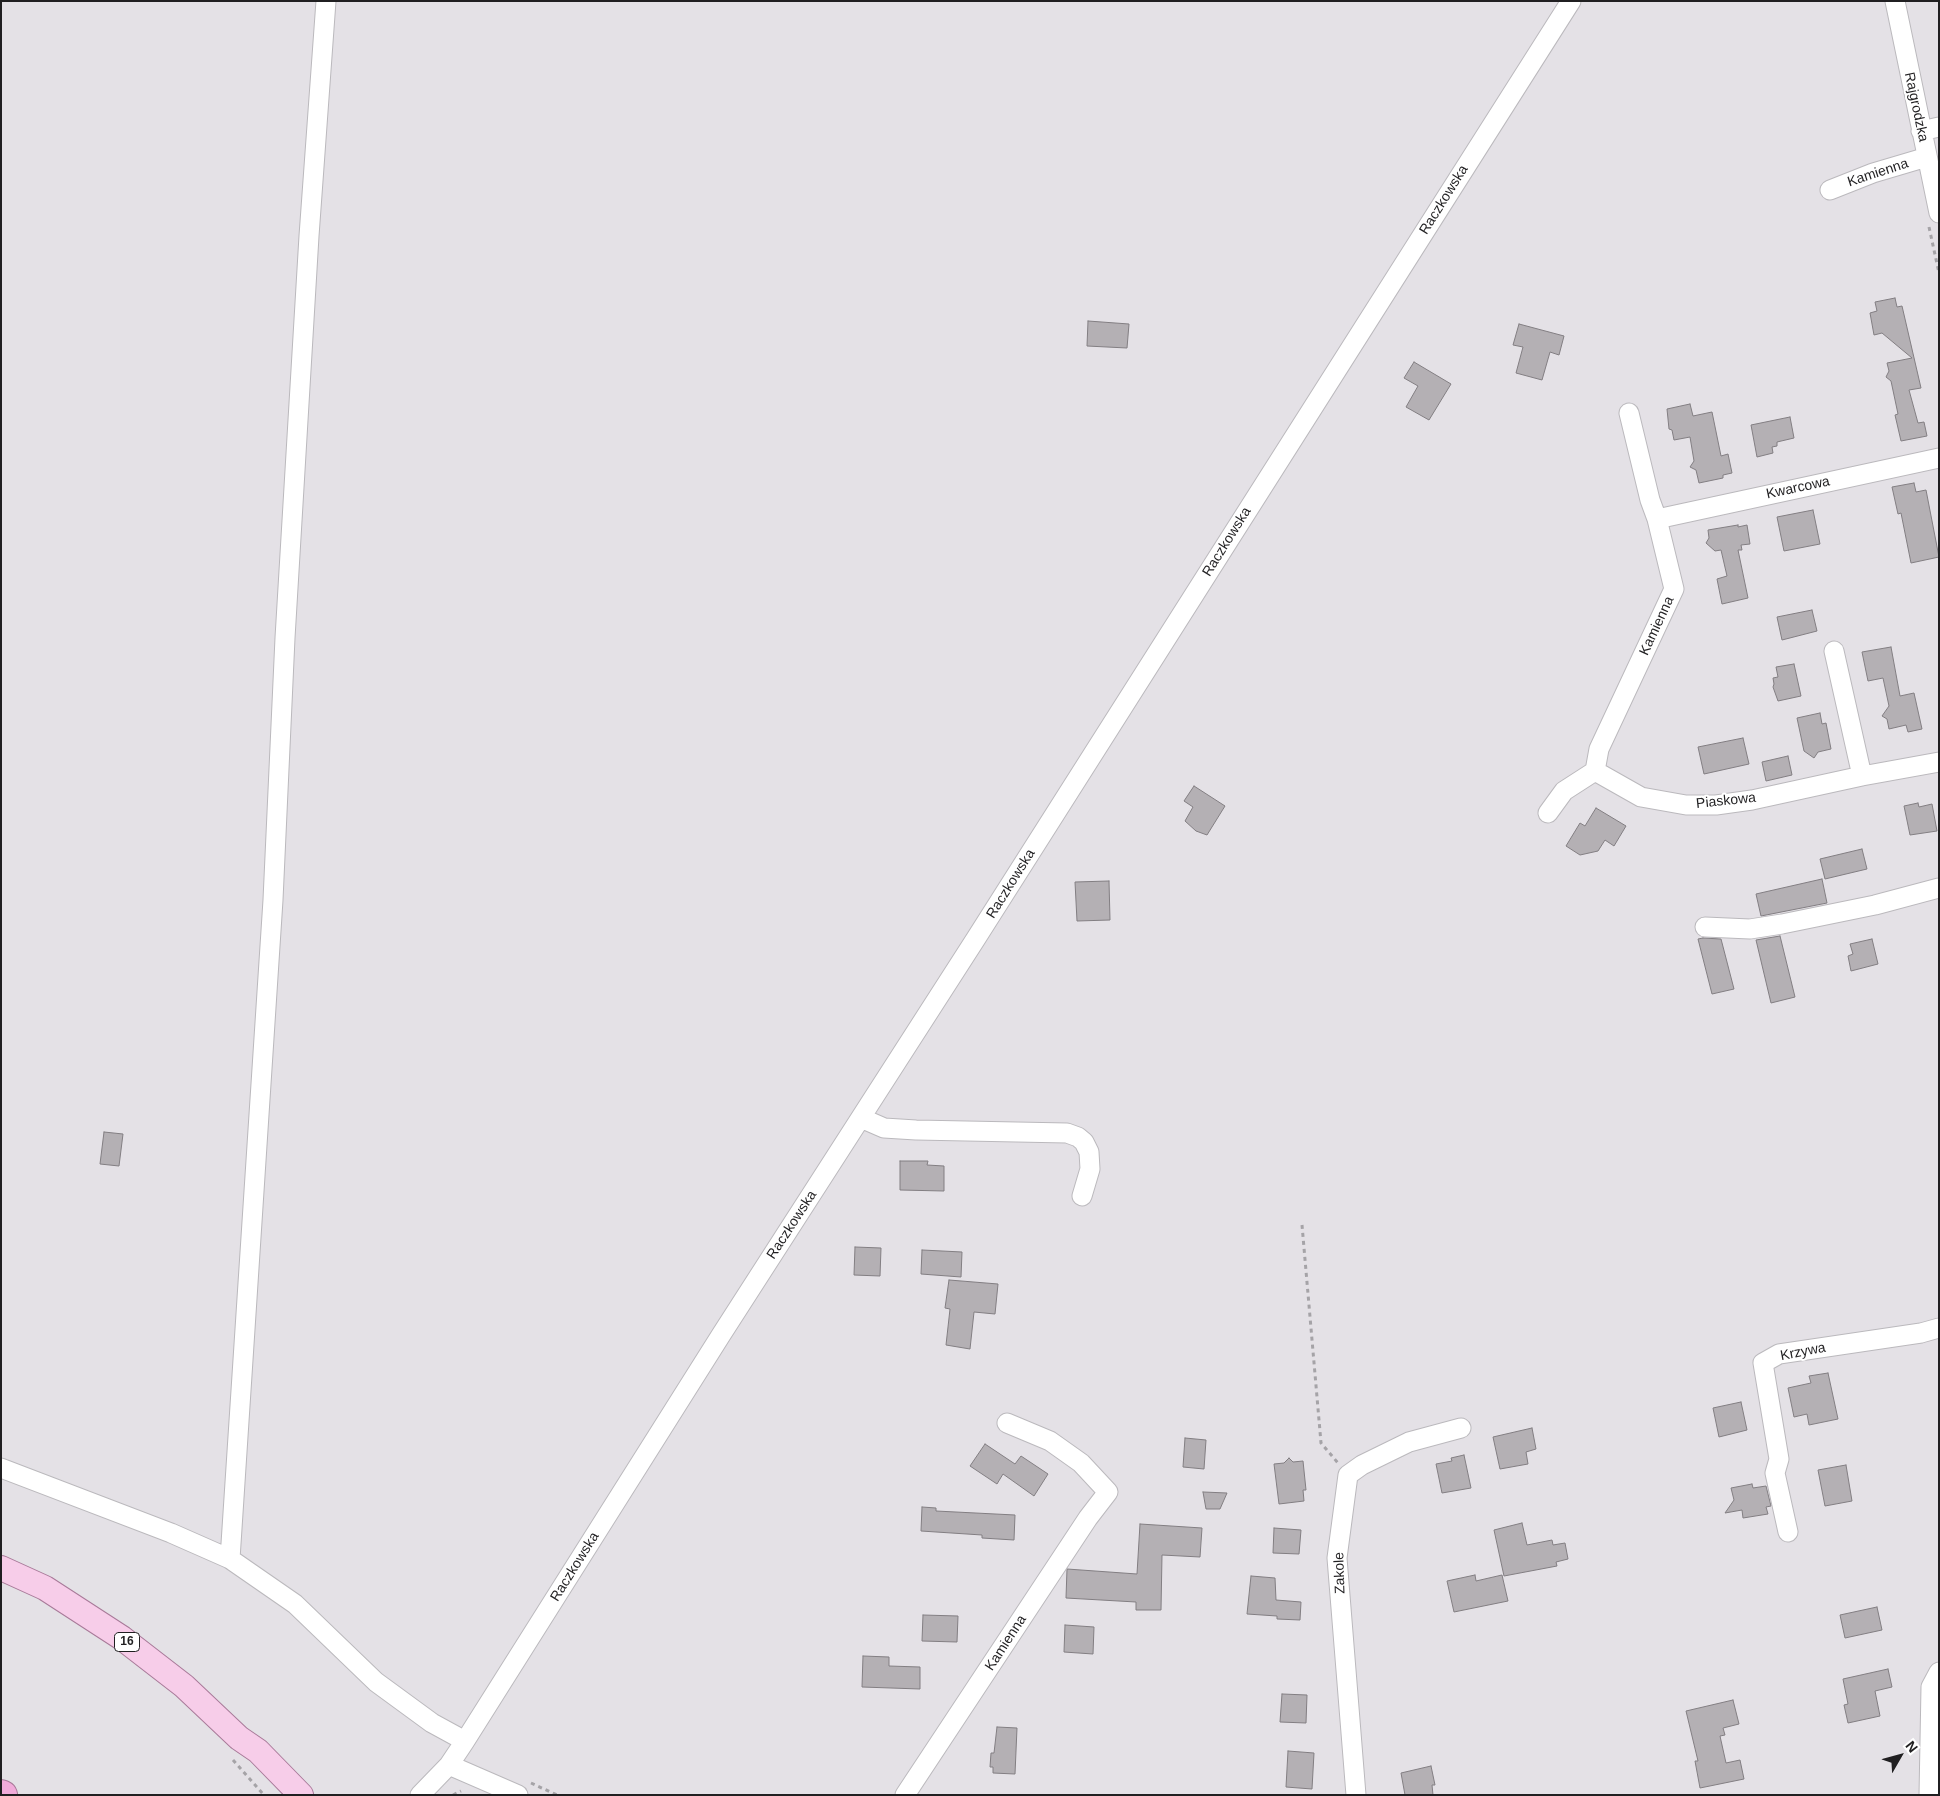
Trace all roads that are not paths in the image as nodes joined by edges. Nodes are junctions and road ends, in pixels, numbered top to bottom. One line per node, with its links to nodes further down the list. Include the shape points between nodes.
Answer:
1 (326, 1): 25 (street, via 285,638 273,909)
2 (1570, 1): 18 (street, Raczkowska)
3 (1895, 1): 4 (street, Rajgrodzka)
4 (1930, 129): 5 (street, Rajgrodzka)
5 (1927, 157): 6 (street, Kamienna); 7 (street, Rajgrodzka)
6 (1830, 190)
7 (1939, 213)
8 (1629, 414): 10 (street, Kamienna)
9 (1939, 458): 10 (street, Kwarcowa)
10 (1657, 519): 13 (street, Kamienna, via 1674,590 1599,748)
11 (1834, 651): 14 (street)
12 (1939, 762): 14 (street, Piaskowa)
13 (1595, 771): 14 (street, Piaskowa, via 1641,796 1686,805 1716,806); 15 (street, via 1564,791)
14 (1862, 776)
15 (1548, 813)
16 (1939, 888): 17 (street, via 1782,924 1750,929)
17 (1705, 927)
18 (861, 1118): 19 (street, via 884,1128 1067,1133 1078,1136 1089,1152 1090,1169); 28 (street, Raczkowska)
19 (1082, 1196)
20 (1939, 1328): 24 (street, Krzywa, via 1921,1334 1779,1354 1763,1363 1779,1458 1775,1473)
21 (1008, 1423): 36 (street, Kamienna, via 1050,1441 1081,1463 1108,1492)
22 (1460, 1428): 37 (street, Zakole, via 1409,1442 1348,1475 1337,1558)
23 (1, 1468): 25 (street)
24 (1788, 1532)
25 (230, 1559): 28 (street, via 294,1604 376,1682 432,1723)
26 (1, 1568): 29 (main road, 16, via 44,1588 122,1638 184,1686)
27 (1939, 1672): 38 (street, via 1931,1687)
28 (465, 1741): 30 (street, Raczkowska)
29 (235, 1749): 31 (main road, 16, via 252,1760); 32 (main road, 16, via 258,1751)
30 (449, 1765): 33 (street, Raczkowska); 34 (street, Raczkowska); 35 (street)
31 (280, 1795)
32 (301, 1795)
33 (420, 1795)
34 (438, 1795)
35 (518, 1795)
36 (906, 1795)
37 (1356, 1795)
38 (1929, 1795)

